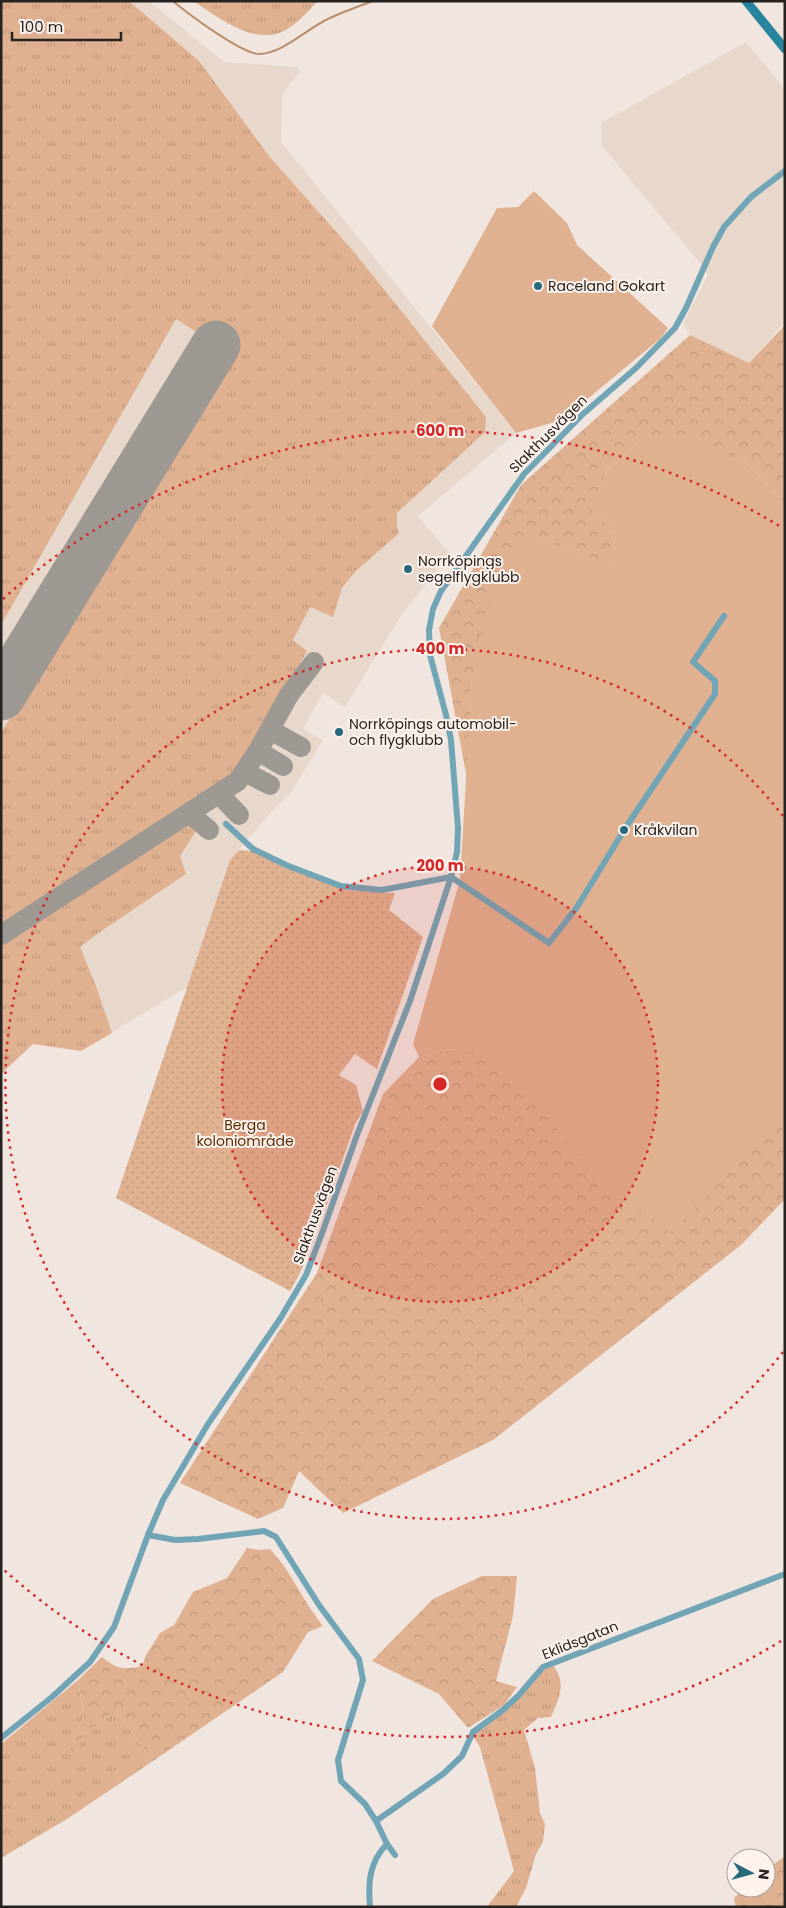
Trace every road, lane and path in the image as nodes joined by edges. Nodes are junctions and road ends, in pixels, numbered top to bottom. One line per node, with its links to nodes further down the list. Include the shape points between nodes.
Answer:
1 (746, 1): 3 (main road)
2 (753, 1): 3 (main road)
3 (760, 16): 4 (main road)
4 (785, 49)
5 (785, 170): 8 (street, Slakthusvägen, via 751,196 724,227 675,328 524,474 441,591 429,630 430,655 451,740 458,828 458,852)
6 (724, 616): 8 (street, via 693,662 715,681 715,694 577,907 550,943)
7 (226, 824): 8 (street, via 253,849 341,886 382,890)
8 (451, 877): 9 (street, Slakthusvägen, via 410,1001 306,1275 208,1424 163,1500)
9 (148, 1535): 11 (street, Slakthusvägen, via 114,1627 90,1662); 12 (street, via 198,1540 264,1531 276,1537 319,1605 359,1658 363,1680 338,1760 341,1781 365,1804)
10 (785, 1574): 12 (street, Eklidsgatan, via 543,1667 514,1700 473,1732 462,1756 443,1774)
11 (1, 1738)
12 (376, 1822): 13 (street)
13 (387, 1844): 14 (street); 15 (street, via 371,1869)
14 (395, 1855)
15 (370, 1907)

